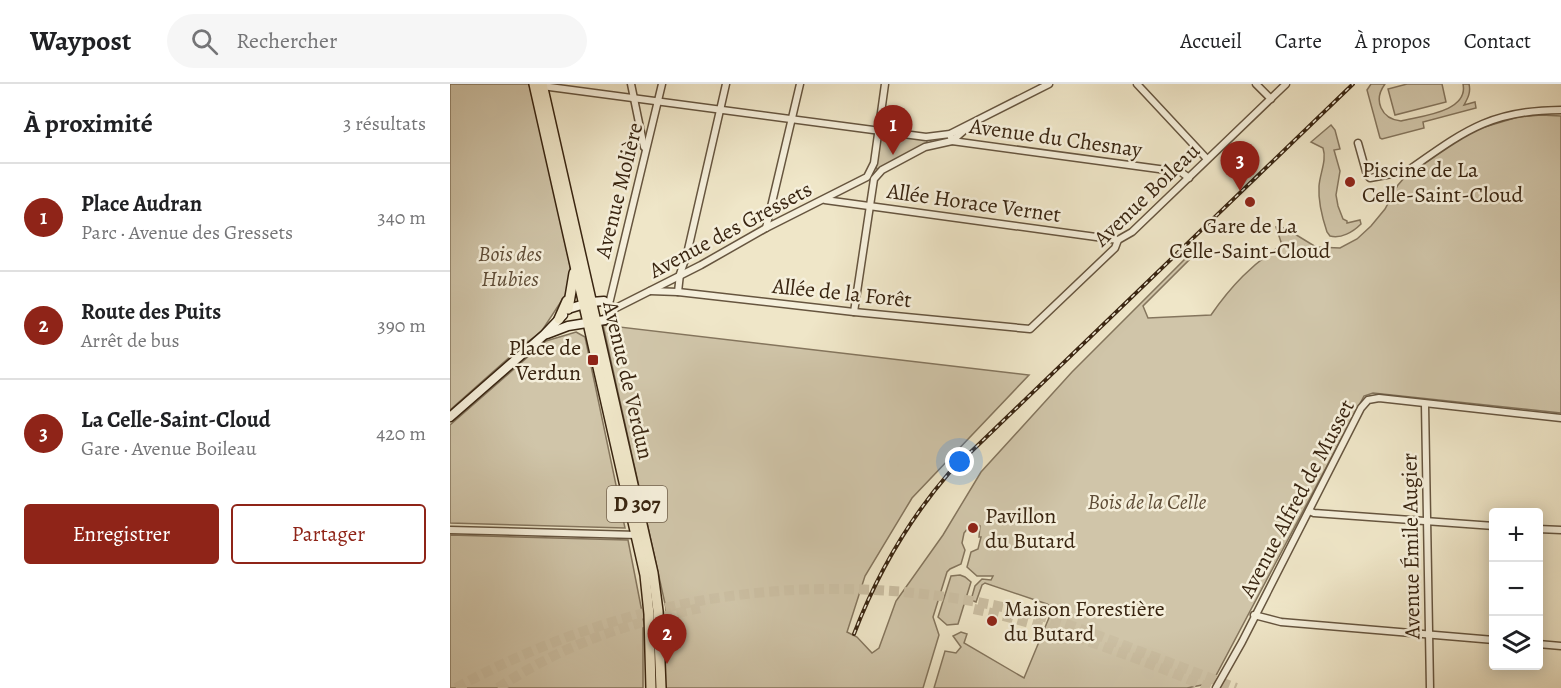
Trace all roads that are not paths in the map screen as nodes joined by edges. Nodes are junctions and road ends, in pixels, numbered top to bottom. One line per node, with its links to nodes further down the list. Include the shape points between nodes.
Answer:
1 (631, 84): 11 (street)
2 (662, 84): 13 (street, Avenue Molière)
3 (726, 84): 14 (street)
4 (800, 84): 16 (street)
5 (885, 84): 18 (street)
6 (1049, 84): 17 (street)
7 (1137, 84): 25 (street)
8 (1256, 84): 12 (street)
9 (1286, 84): 12 (street, Avenue Boileau)
10 (539, 85): 11 (street, Avenue du Chesnay); 31 (main road, Avenue de Verdun / D 307); 36 (main road, Avenue de Verdun / D 307)
11 (633, 97): 13 (street, Avenue du Chesnay); 24 (street)
12 (1271, 99): 25 (street, Avenue Boileau)
13 (658, 101): 14 (street, Avenue du Chesnay); 24 (street, Avenue Molière)
14 (720, 109): 16 (street, Avenue du Chesnay); 32 (street)
15 (1561, 110): 22 (street, via 1524,111 1487,120 1403,174 1370,178)
16 (791, 119): 18 (street, Avenue du Chesnay); 29 (street)
17 (970, 124): 19 (street); 21 (street)
18 (879, 130): 20 (street, Avenue du Chesnay); 27 (street, Avenue des Gressets, via 873,169 864,179)
19 (947, 134): 20 (street, Avenue du Chesnay); 21 (street)
20 (926, 137): 23 (street)
21 (952, 141): 23 (street); 26 (street, Avenue du Chesnay, via 1181,172)
22 (1358, 143)
23 (925, 147): 28 (street, via 882,170 872,184)
24 (645, 151): 37 (street, Avenue Molière)
25 (1207, 159): 26 (street, Avenue Boileau)
26 (1189, 178): 30 (street, Avenue Boileau, via 1132,232)
27 (824, 200): 28 (street, Allée Horace Vernet); 29 (street, Avenue des Gressets)
28 (869, 206): 30 (street, Allée Horace Vernet); 39 (street)
29 (766, 228): 32 (street, Avenue des Gressets)
30 (1118, 240): 43 (street, Avenue Boileau, via 1115,248)
31 (575, 265): 33 (main road); 36 (main road, Avenue de Verdun / D 307)
32 (680, 274): 34 (street, Avenue des Gressets); 35 (street)
33 (572, 290): 38 (main road); 40 (main road)
34 (650, 291): 35 (street, Allée de la Forêt); 37 (street, Avenue des Gressets)
35 (678, 292): 39 (street, Allée de la Forêt)
36 (588, 303): 37 (main road, via 604,301); 38 (main road); 41 (main road, Avenue de Verdun / D 307)
37 (610, 307): 41 (main road, via 608,318)
38 (568, 309): 40 (main road); 42 (main road)
39 (854, 312): 43 (street, Allée de la Forêt)
40 (559, 319): 44 (main road)
41 (592, 323): 42 (main road); 54 (main road, Avenue de Verdun / D 307); 61 (main road, Avenue de Verdun / D 307, via 652,573 658,611)
42 (575, 325): 44 (main road)
43 (1030, 329)
44 (544, 335): 46 (main road)
45 (1425, 404): 47 (street, Avenue Alfred de Musset); 48 (street, Avenue Alfred de Musset, via 1368,400); 49 (street, Avenue Émile Augier)
46 (450, 417)
47 (1561, 418)
48 (1309, 511): 49 (street); 55 (street, Avenue Alfred de Musset)
49 (1427, 521): 50 (street); 56 (street, Avenue Émile Augier)
50 (1489, 526)
51 (1543, 529): 53 (street)
52 (450, 530): 54 (street)
53 (1561, 530)
54 (637, 535): 60 (main road, Avenue de Verdun / D 307, via 648,594)
55 (1254, 615): 56 (street, via 1281,621); 62 (street, Avenue Alfred de Musset)
56 (1429, 634): 57 (street); 63 (street, Avenue Émile Augier)
57 (1489, 640)
58 (1543, 644): 59 (street)
59 (1561, 646)
60 (651, 688)
61 (661, 688)
62 (1216, 688)
63 (1430, 688)

